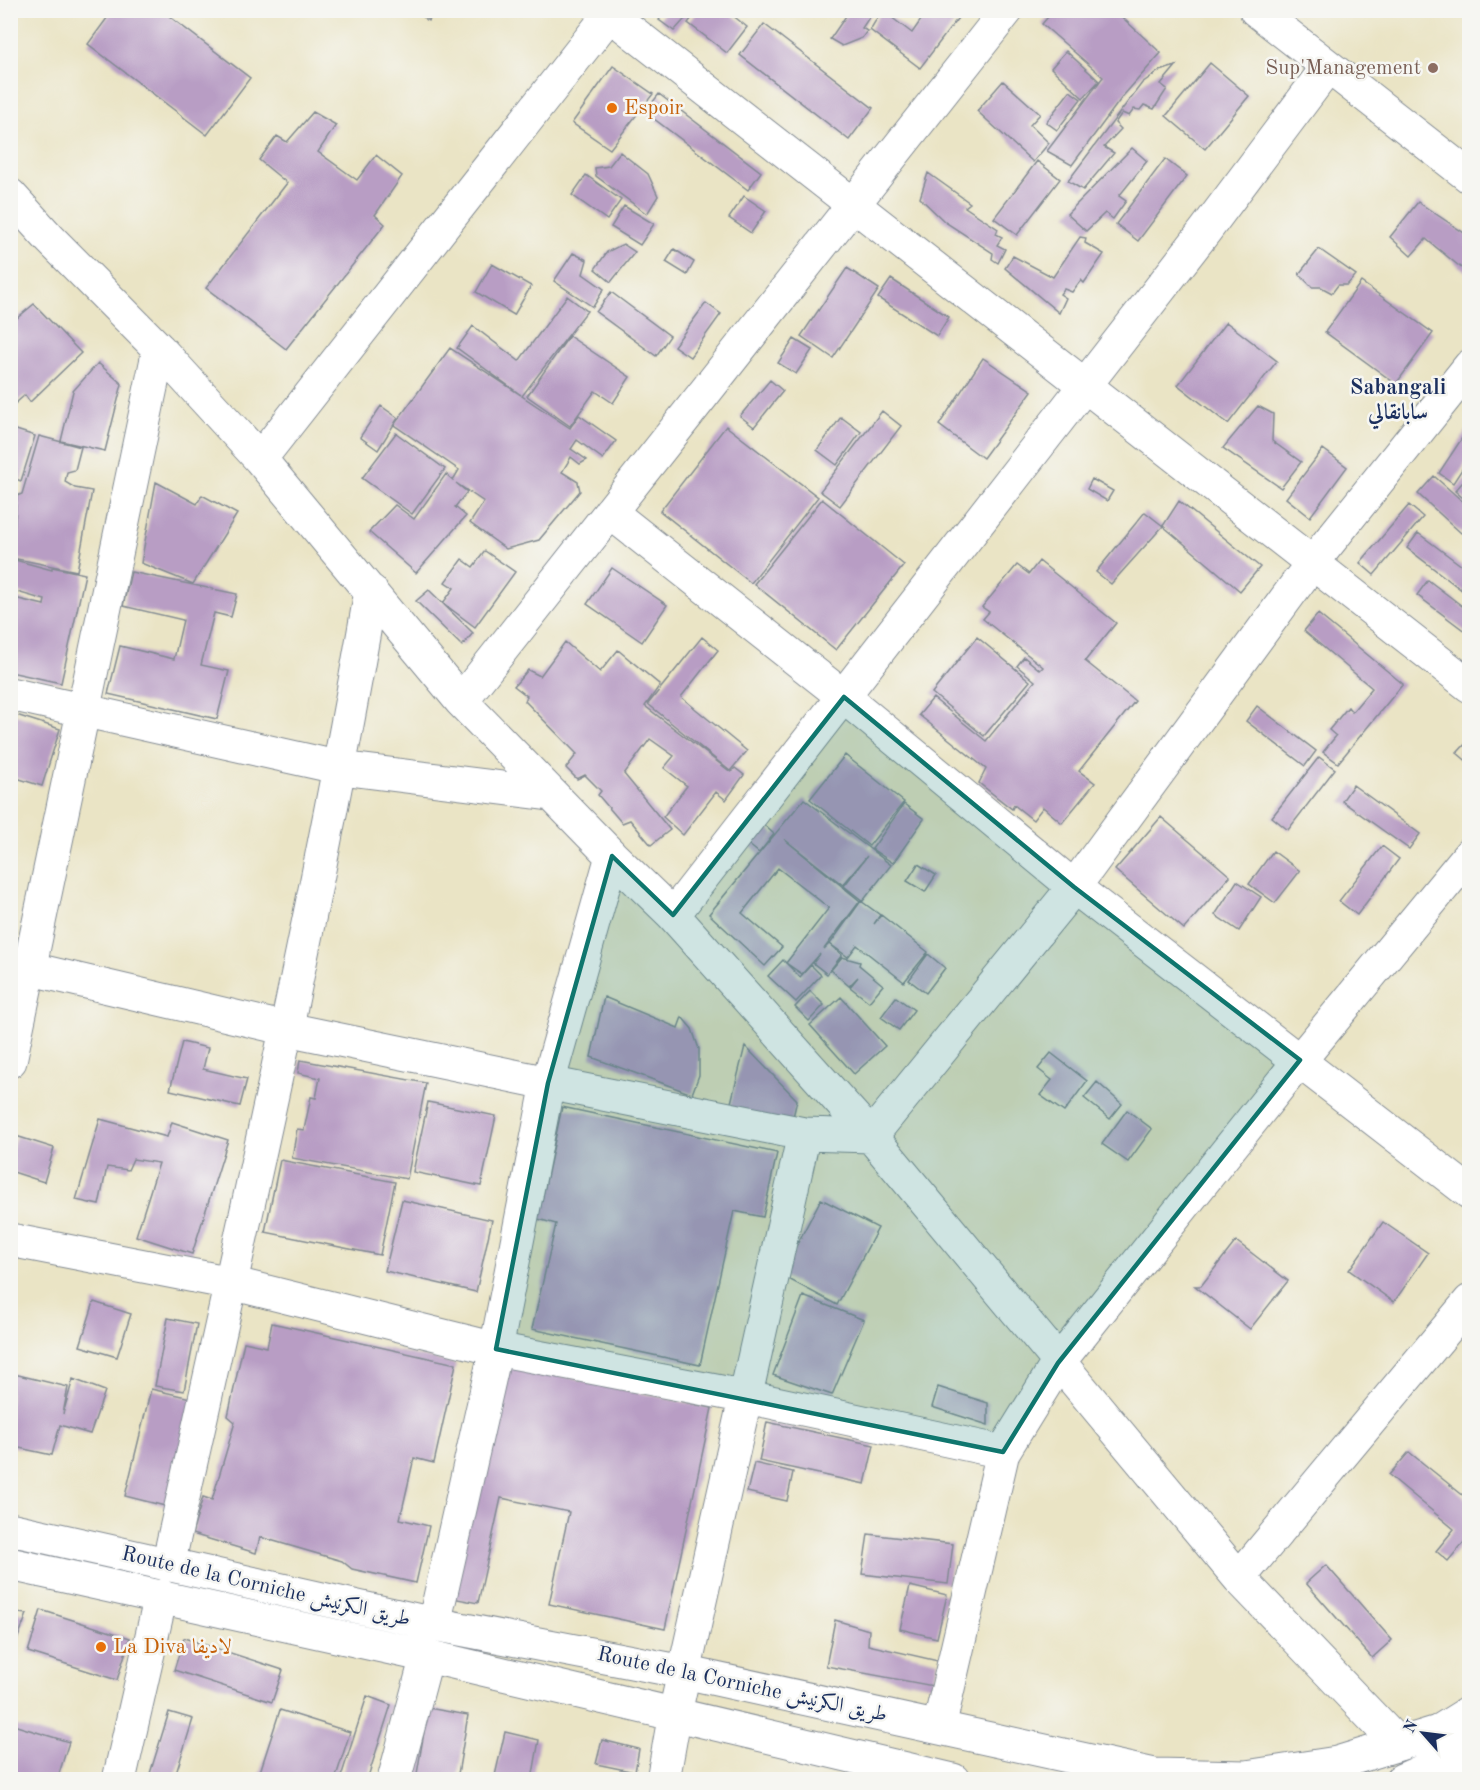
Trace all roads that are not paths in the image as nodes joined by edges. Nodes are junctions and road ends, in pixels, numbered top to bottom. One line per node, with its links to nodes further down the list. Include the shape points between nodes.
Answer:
1 (1007, 10): 7 (street)
2 (1256, 10): 4 (street)
3 (609, 12): 7 (street); 11 (street)
4 (1328, 67): 5 (street); 10 (street)
5 (1470, 177)
6 (10, 195): 8 (street)
7 (852, 204): 10 (street); 12 (street)
8 (159, 349): 11 (street); 19 (street)
9 (1470, 366): 13 (street)
10 (1083, 386): 13 (street); 17 (street)
11 (260, 459): 14 (street)
12 (610, 512): 17 (street); 18 (street)
13 (1313, 562): 15 (street); 24 (street)
14 (371, 591): 18 (street); 20 (street)
15 (1470, 686)
16 (10, 694): 19 (street)
17 (844, 697): 24 (street); 25 (street)
18 (461, 700): 21 (street)
19 (82, 710): 20 (street); 26 (street)
20 (341, 768): 21 (street); 27 (street)
21 (550, 794): 23 (street)
22 (1470, 854): 28 (street)
23 (612, 856): 25 (street); 30 (street)
24 (1074, 887): 28 (street); 32 (street)
25 (673, 915): 32 (street)
26 (20, 966): 27 (street); 29 (street)
27 (287, 1029): 30 (street); 35 (street)
28 (1300, 1060): 33 (street, via 1408,1149); 38 (street)
29 (10, 1061)
30 (548, 1083): 31 (street); 37 (street)
31 (804, 1134): 32 (street); 39 (street)
32 (871, 1136): 38 (street)
33 (1470, 1193)
34 (10, 1240): 35 (street)
35 (231, 1283): 37 (street); 44 (street)
36 (1470, 1301): 43 (street)
37 (496, 1349): 39 (street); 45 (street)
38 (1058, 1363): 40 (street); 43 (street)
39 (747, 1397): 40 (street); 47 (street)
40 (1003, 1452): 50 (street)
41 (10, 1530): 44 (street, Route de la Corniche طريق الكرنيش)
42 (10, 1564): 44 (street, Route de la Corniche طريق الكرنيش)
43 (1239, 1578): 51 (street)
44 (165, 1581): 45 (street, Route de la Corniche طريق الكرنيش); 46 (street, Route de la Corniche طريق الكرنيش); 53 (street)
45 (434, 1624): 47 (street, Route de la Corniche طريق الكرنيش)
46 (427, 1656): 48 (street, Route de la Corniche طريق الكرنيش); 54 (street)
47 (684, 1672): 48 (street); 50 (street, Route de la Corniche طريق الكرنيش)
48 (675, 1713): 55 (street); 56 (street, Route de la Corniche طريق الكرنيش)
49 (1470, 1713): 51 (street, Route de la Corniche طريق الكرنيش, via 1438,1732)
50 (939, 1727): 51 (street, Route de la Corniche طريق الكرنيش, via 1155,1774 1246,1777 1337,1763)
51 (1398, 1744)
52 (1470, 1750): 57 (street)
53 (119, 1779)
54 (394, 1779)
55 (663, 1779)
56 (953, 1779)
57 (1402, 1779)

